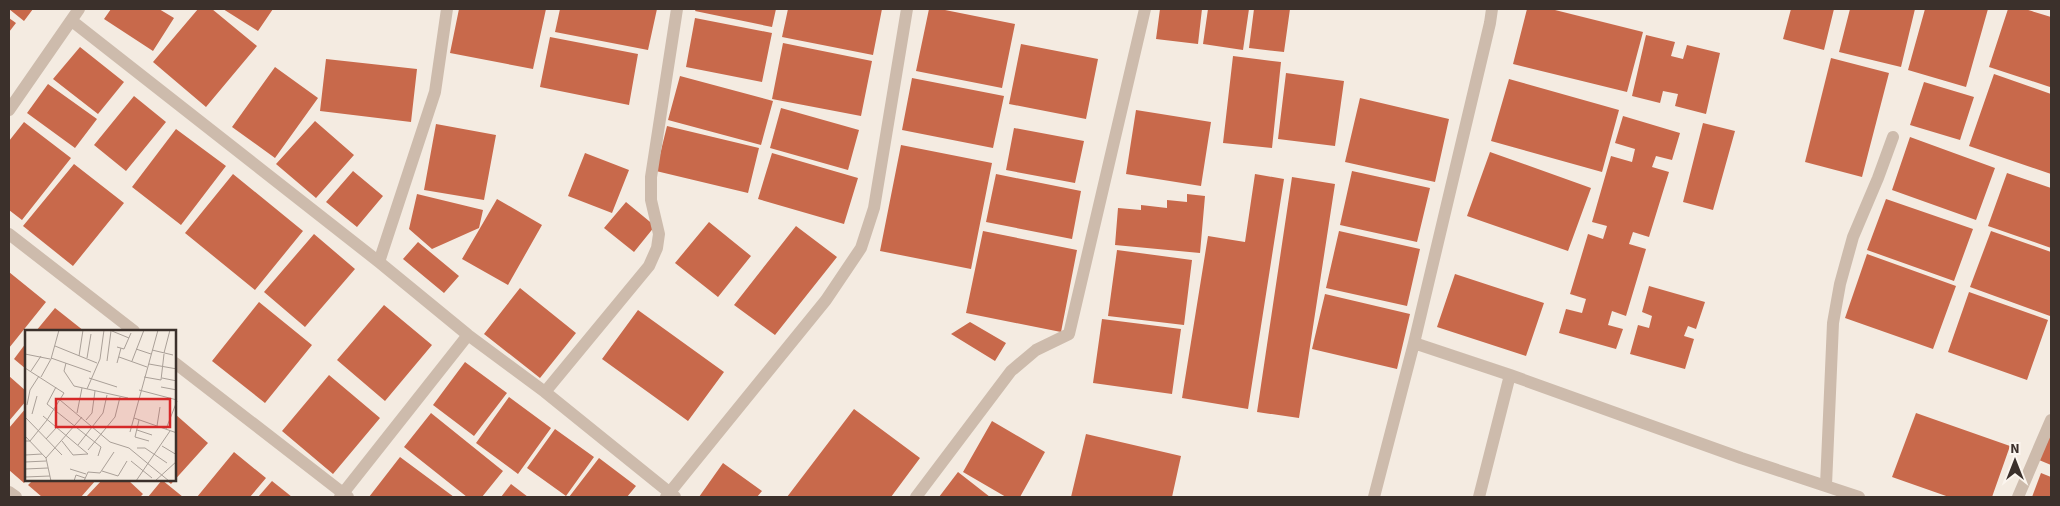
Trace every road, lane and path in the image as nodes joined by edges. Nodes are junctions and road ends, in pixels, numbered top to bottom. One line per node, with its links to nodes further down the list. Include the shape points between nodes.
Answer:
1 (79, 9): 7 (street)
2 (447, 9): 11 (street, via 435,92)
3 (678, 9): 17 (street, via 651,171 651,200 659,234 657,248 649,266)
4 (907, 9): 22 (street, via 874,208 860,248 826,300)
5 (1145, 9): 24 (street, via 1069,334 1036,350 1011,371)
6 (1492, 9): 14 (street)
7 (72, 21): 8 (street); 11 (street)
8 (9, 110)
9 (1893, 137): 19 (street, via 1853,237 1840,284 1833,323)
10 (9, 234): 12 (street)
11 (379, 262): 13 (street)
12 (133, 330)
13 (468, 335): 17 (street); 21 (street)
14 (1414, 343): 16 (street); 25 (street)
15 (176, 363): 21 (street)
16 (1510, 375): 19 (street); 26 (street)
17 (545, 392): 22 (street)
18 (2051, 420): 28 (street)
19 (1826, 485): 27 (street)
20 (9, 492): 23 (street)
21 (344, 496)
22 (670, 496)
23 (16, 497)
24 (916, 497)
25 (1374, 497)
26 (1479, 497)
27 (1859, 497)
28 (2018, 497)

